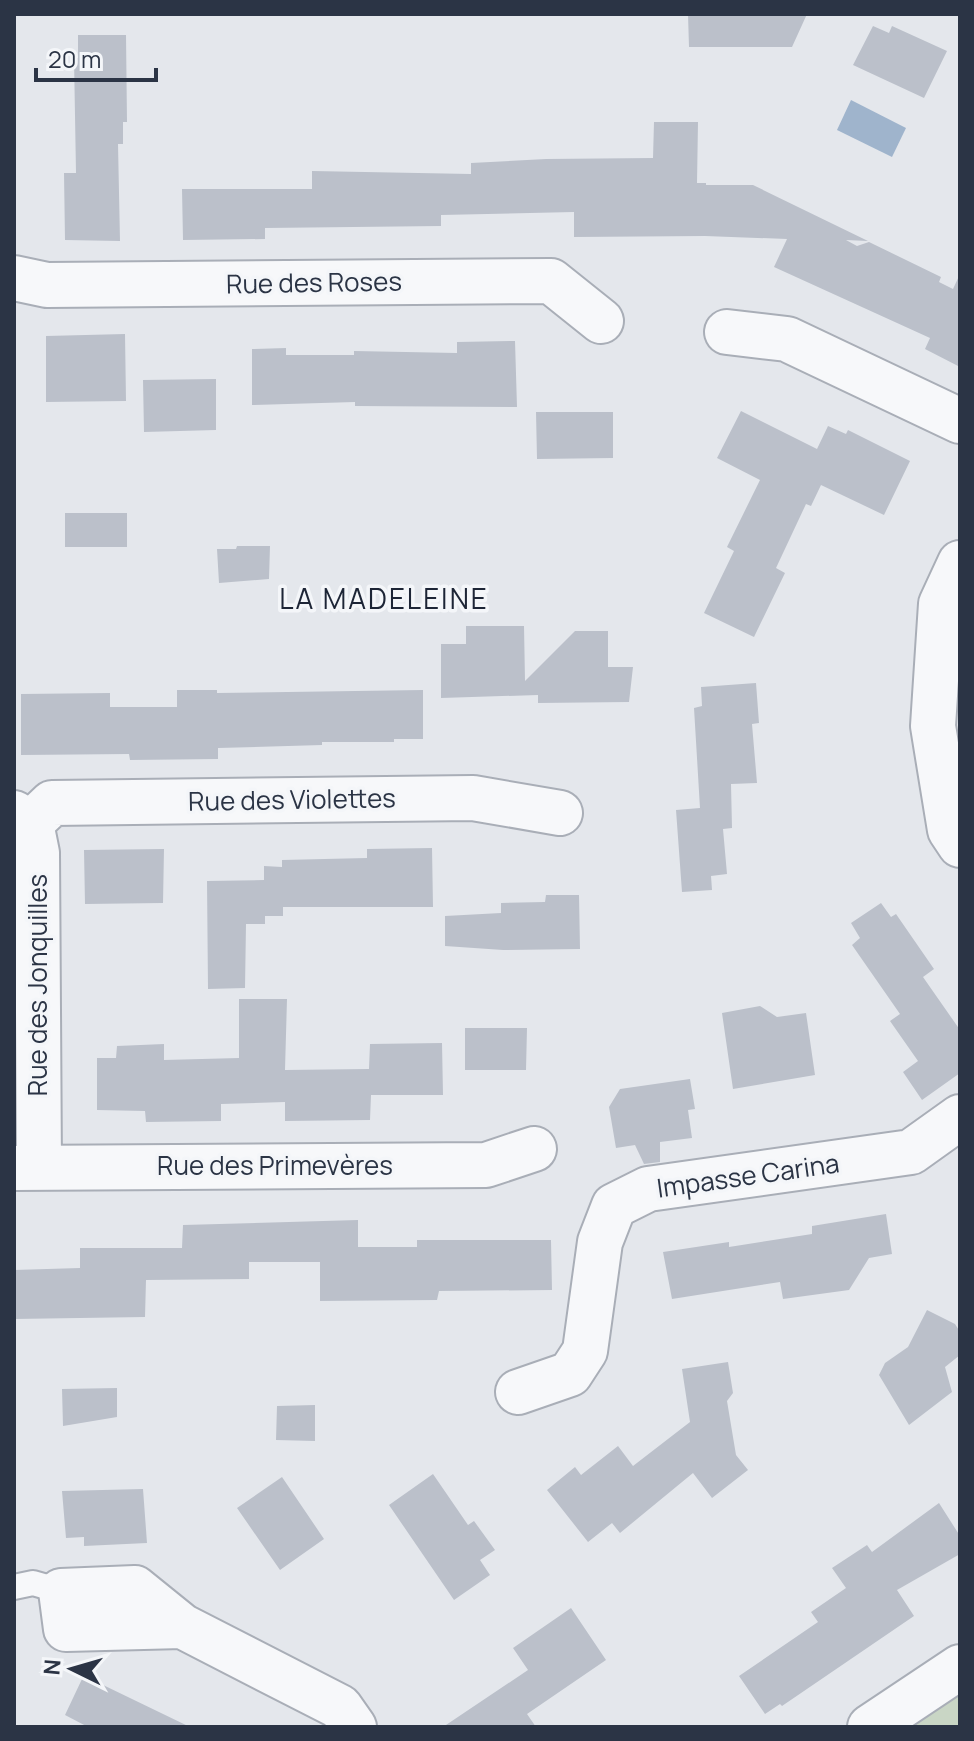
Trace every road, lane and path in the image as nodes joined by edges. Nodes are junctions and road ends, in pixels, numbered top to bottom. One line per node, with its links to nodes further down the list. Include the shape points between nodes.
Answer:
1 (14, 278): 2 (street, Rue des Roses, via 47,285 551,281)
2 (601, 321)
3 (727, 332): 4 (street, via 787,339)
4 (960, 421)
5 (960, 563): 8 (street, via 941,604 933,726 950,830)
6 (560, 813): 7 (street, Rue des Violettes, via 473,798 52,803)
7 (22, 818): 11 (street, Rue des Jonquilles, via 37,853)
8 (960, 845)
9 (960, 1117): 12 (street, Impasse Carina, via 911,1152 648,1189 614,1206 600,1242 585,1351 570,1374)
10 (534, 1149): 11 (street, Rue des Primevères, via 486,1165)
11 (27, 1168)
12 (518, 1392)
13 (14, 1587): 14 (lane, via 33,1583)
14 (61, 1591): 16 (street, via 135,1588 182,1626 340,1707)
15 (960, 1667): 17 (street)
16 (354, 1727)
17 (870, 1727)

